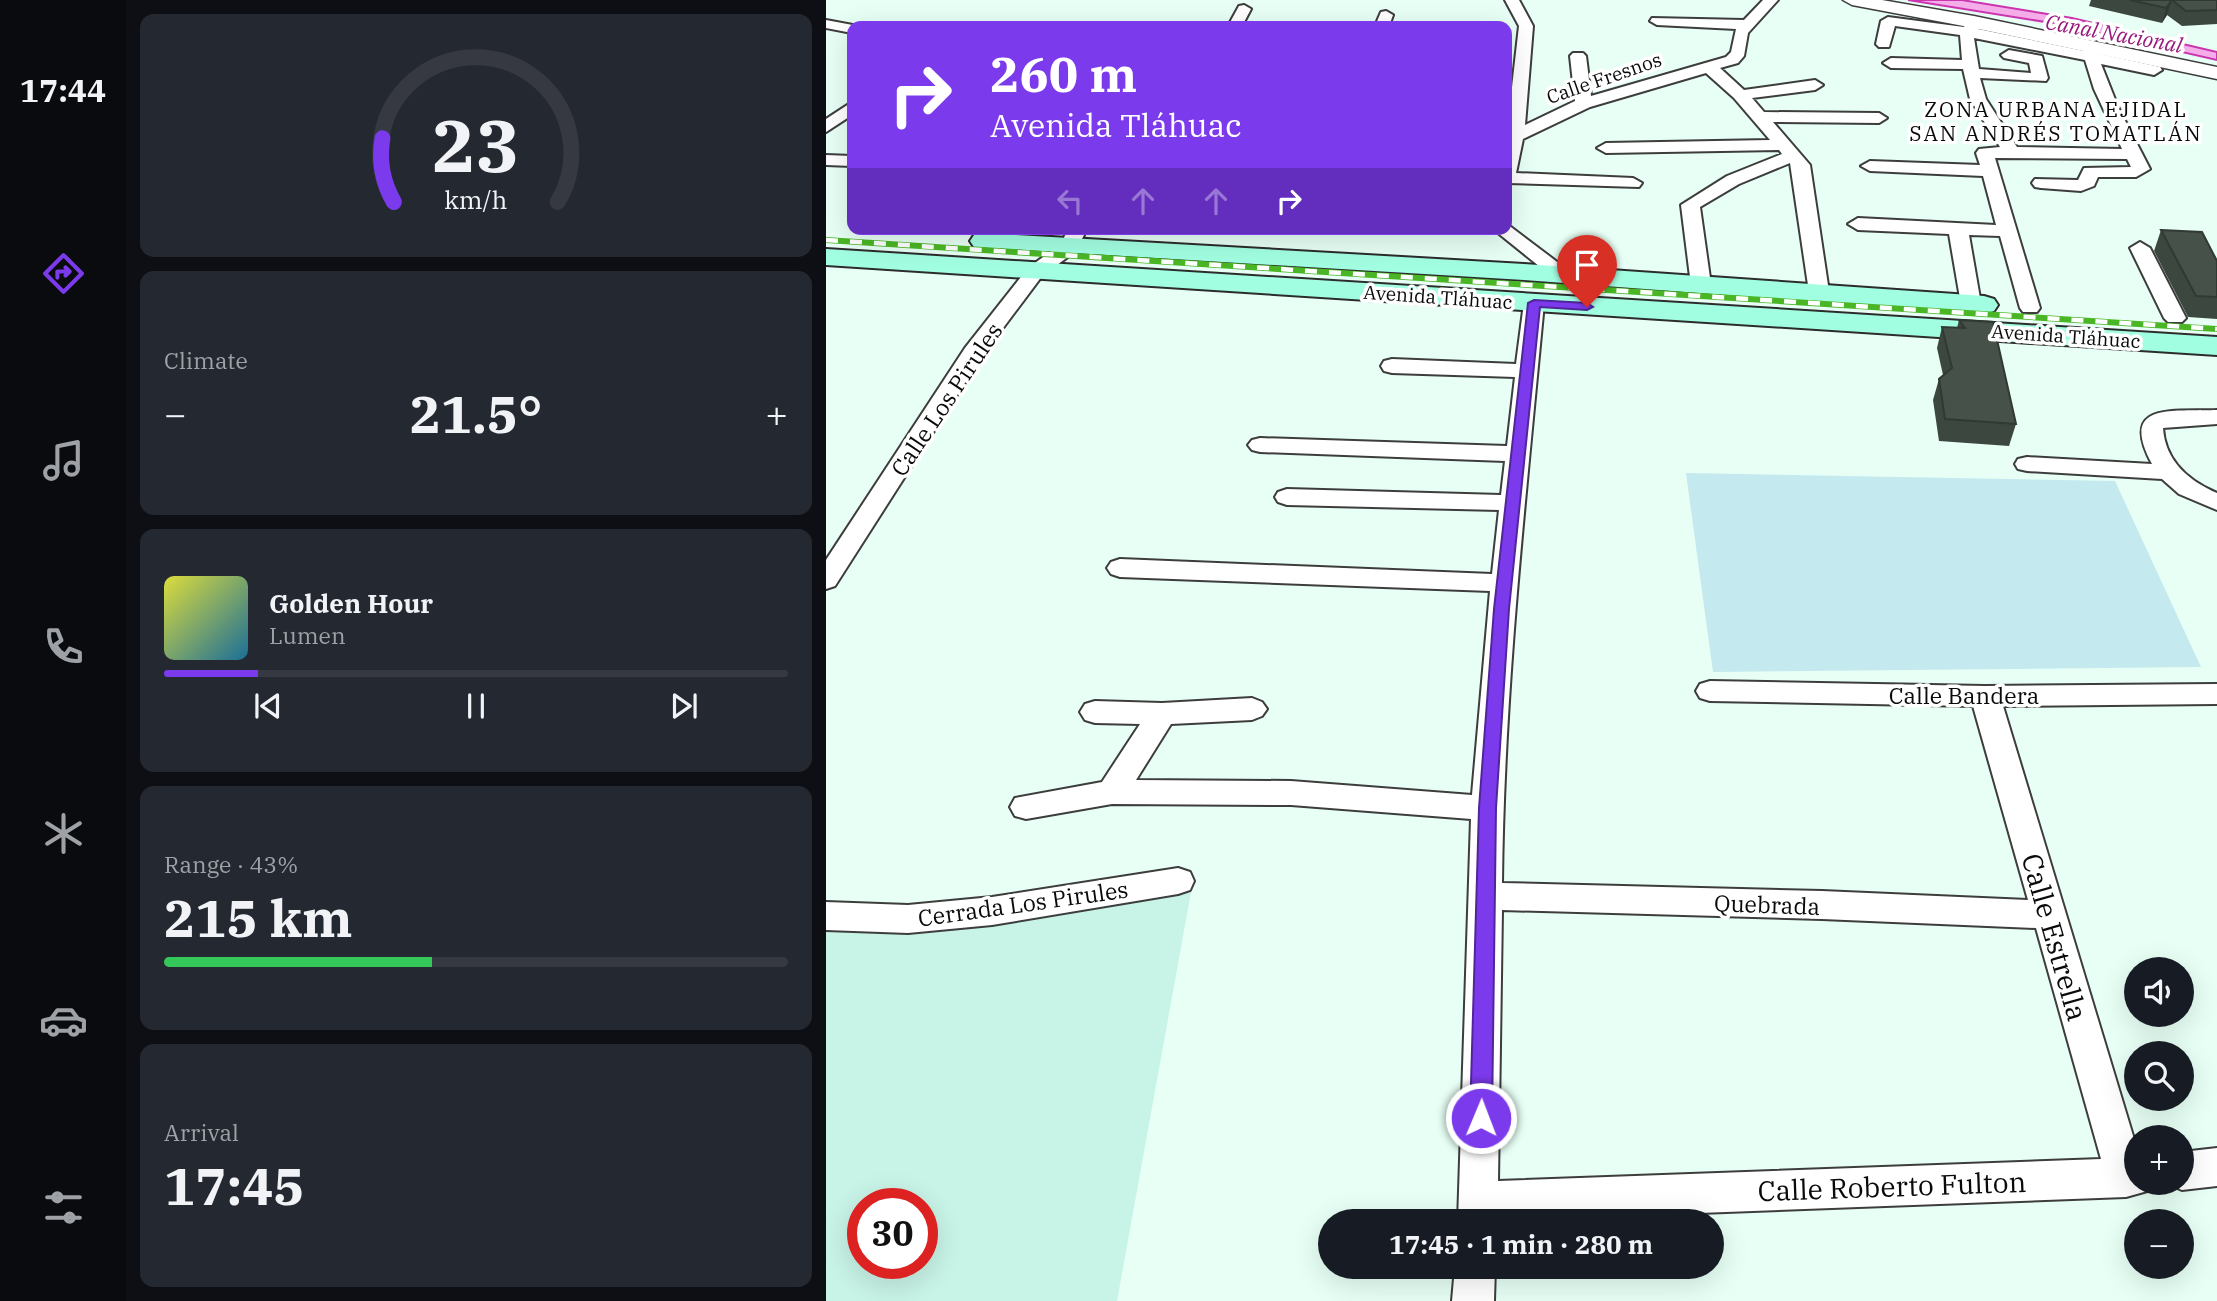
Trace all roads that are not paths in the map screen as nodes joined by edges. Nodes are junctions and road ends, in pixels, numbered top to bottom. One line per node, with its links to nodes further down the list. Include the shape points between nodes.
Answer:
1 (1511, 0): 20 (street, via 1526,26)
2 (1771, 0): 8 (street)
3 (1852, 0): 9 (street)
4 (1244, 9): 5 (street)
5 (1238, 21)
6 (1657, 21): 8 (street)
7 (826, 24): 10 (street)
8 (1745, 25): 16 (street, Calle Fresnos, via 1737,57)
9 (1971, 27): 11 (street, via 1888,21); 12 (street); 17 (street, via 1966,39)
10 (847, 28)
11 (1884, 44)
12 (2092, 51): 18 (street); 19 (street); 33 (street, via 2106,98)
13 (2009, 55): 17 (street, via 2036,59 2040,78)
14 (1578, 56): 23 (street)
15 (1891, 63): 17 (street)
16 (1709, 66): 22 (street); 23 (street, Calle Fresnos)
17 (1973, 69): 32 (street, via 1978,99)
18 (2154, 70)
19 (2217, 73)
20 (1513, 79): 24 (street)
21 (1815, 85): 22 (street)
22 (1740, 95): 26 (street)
23 (1584, 103): 29 (street, Calle Fresnos)
24 (1512, 108)
25 (847, 111): 28 (street)
26 (1760, 117): 27 (street); 31 (street)
27 (1879, 118)
28 (826, 127)
29 (1512, 136)
30 (1606, 148): 31 (street)
31 (1789, 150): 53 (street, via 1690,205); 55 (street, via 1801,165)
32 (2012, 152): 33 (street); 37 (street, via 1986,151)
33 (2134, 154): 40 (street, via 2140,171 2090,172 2088,182 2081,186)
34 (826, 160): 35 (street)
35 (847, 161)
36 (1870, 166): 37 (street)
37 (1990, 173): 43 (street)
38 (1512, 176): 39 (street)
39 (1633, 183)
40 (2041, 183)
41 (1858, 224): 42 (street)
42 (1958, 229): 43 (street); 57 (street)
43 (2007, 231): 58 (street)
44 (826, 232): 45 (main road, Avenida Tláhuac)
45 (847, 233)
46 (950, 235): 48 (main road, Avenida Tláhuac)
47 (1510, 235): 52 (street)
48 (1073, 238): 51 (street, Calle Los Pirules); 52 (main road, Avenida Tláhuac)
49 (2140, 248): 61 (street)
50 (826, 257): 51 (main road, Avenida Tláhuac)
51 (1034, 272): 56 (main road, Avenida Tláhuac); 74 (street, Calle Los Pirules)
52 (1563, 275): 53 (main road, Avenida Tláhuac)
53 (1702, 285): 54 (main road, Avenida Tláhuac)
54 (1753, 288): 55 (main road, Avenida Tláhuac); 60 (main road)
55 (1819, 292): 57 (main road, Avenida Tláhuac)
56 (1534, 303): 60 (main road, Avenida Tláhuac); 65 (street)
57 (1971, 304): 58 (main road, Avenida Tláhuac)
58 (2043, 309)
59 (2096, 312): 61 (main road, Avenida Tláhuac)
60 (1754, 317): 63 (main road, Avenida Tláhuac)
61 (2175, 318): 62 (main road, Avenida Tláhuac)
62 (2217, 320)
63 (2217, 346)
64 (1392, 366): 65 (street)
65 (1527, 371): 68 (street)
66 (2217, 417): 70 (street, via 2152,424 2151,435)
67 (1260, 445): 68 (street)
68 (1518, 454): 73 (street)
69 (2027, 464): 70 (street)
70 (2166, 472): 72 (street, via 2187,489)
71 (1287, 497): 73 (street)
72 (2217, 502)
73 (1513, 503): 77 (street)
74 (837, 549): 76 (street, Calle Los Pirules)
75 (1120, 568): 77 (street)
76 (826, 580)
77 (1504, 583): 86 (street)
78 (1710, 691): 80 (street, Calle Bandera)
79 (2217, 694): 80 (street, Calle Bandera)
80 (1985, 696): 89 (street, Calle Estrella)
81 (1252, 709): 83 (street)
82 (1095, 712): 83 (street)
83 (1162, 714): 84 (street)
84 (1112, 792): 85 (street); 86 (street, via 1290,793)
85 (1026, 807)
86 (1488, 808): 88 (street)
87 (1178, 881): 90 (street, Cerrada Los Pirules, via 956,915 908,919)
88 (1486, 896): 89 (street, Quebrada); 95 (street)
89 (2047, 915): 91 (street, Calle Estrella)
90 (826, 916)
91 (2124, 1155)
92 (2217, 1167): 93 (street)
93 (2194, 1170)
94 (2124, 1177): 96 (street, Calle Roberto Fulton)
95 (1478, 1209)
96 (1516, 1209)
97 (1474, 1279): 98 (street)
98 (1473, 1301)

